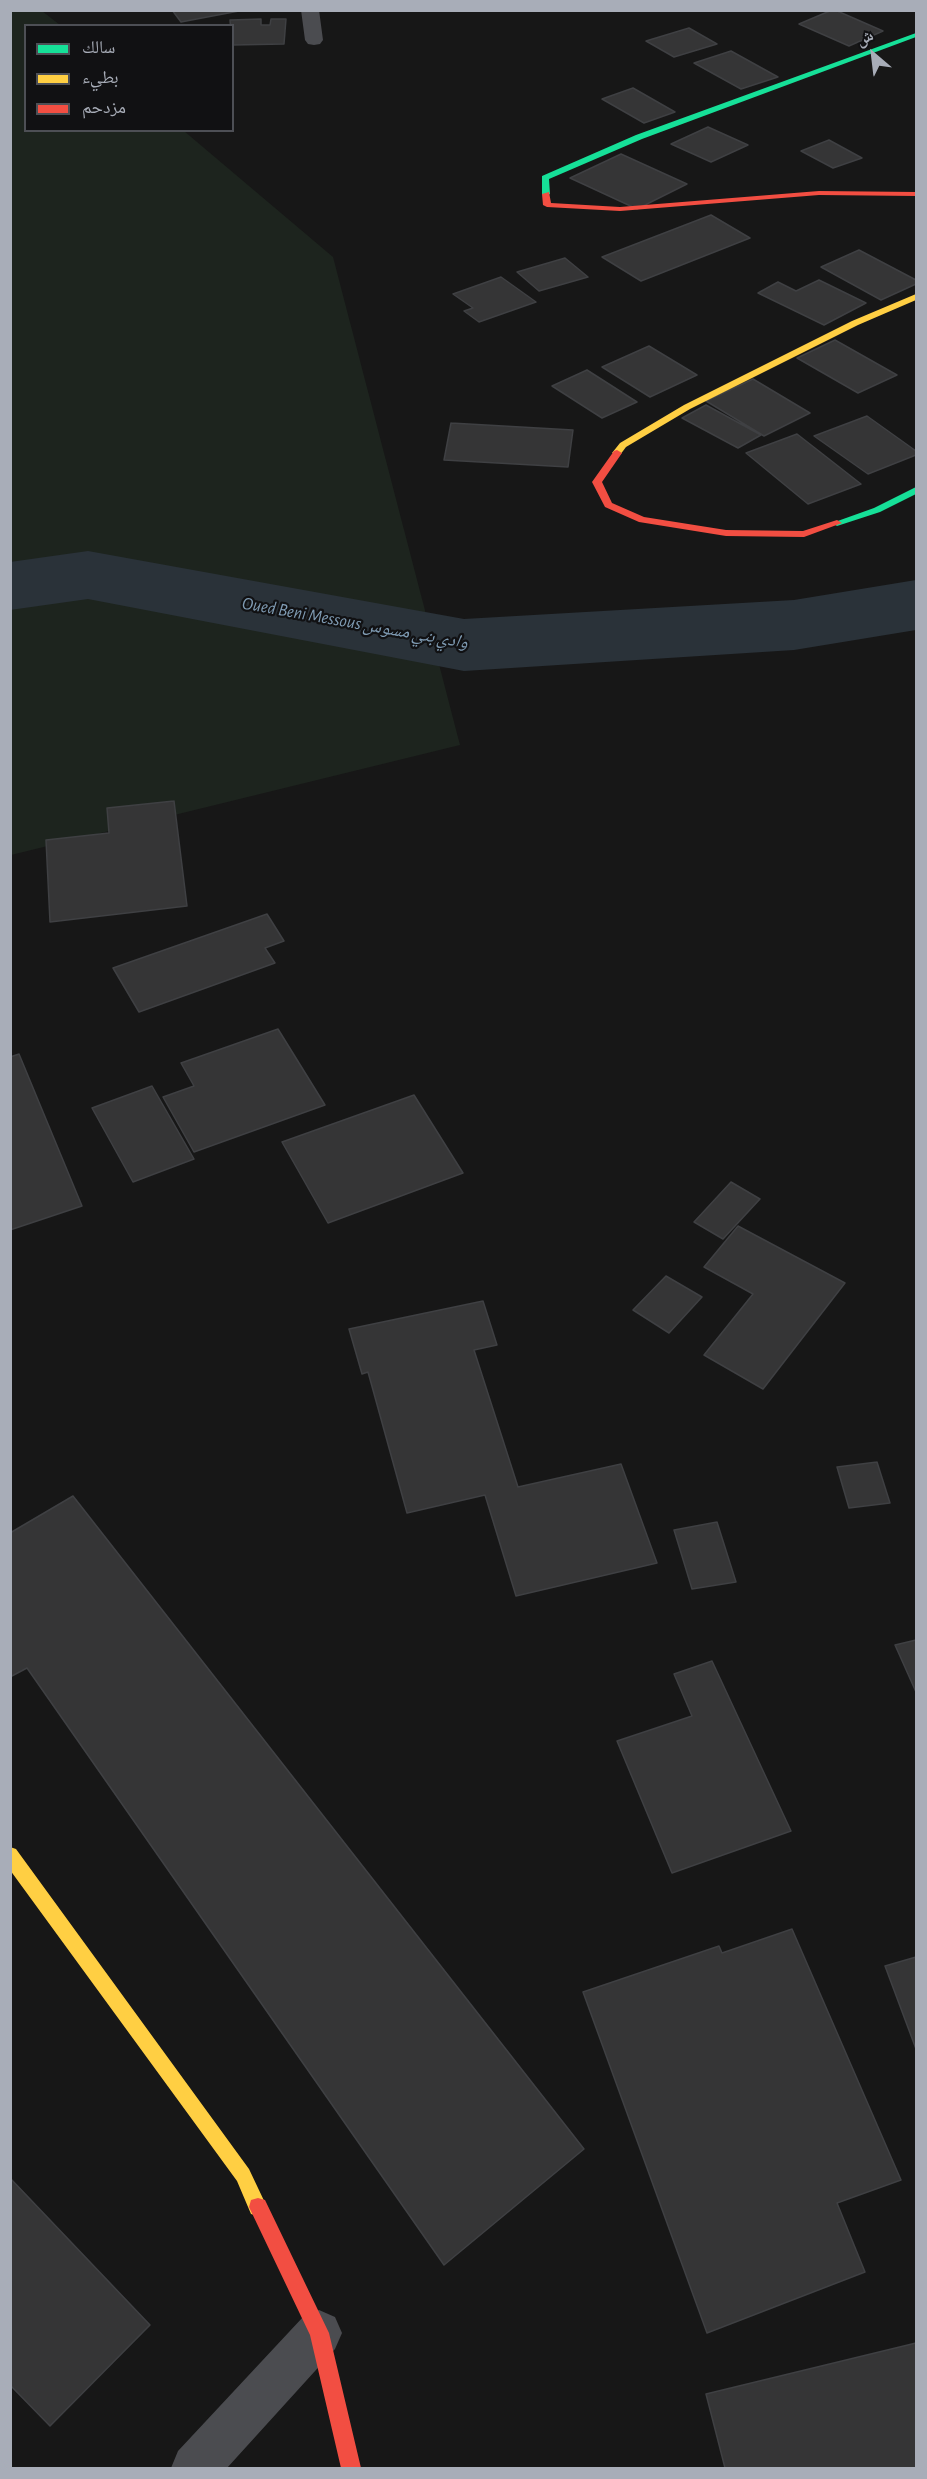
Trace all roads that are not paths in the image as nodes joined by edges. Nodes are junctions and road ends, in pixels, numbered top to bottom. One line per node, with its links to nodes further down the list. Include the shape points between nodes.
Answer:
1 (310, 10): 3 (street)
2 (916, 35): 4 (street, via 639,137 545,178 547,205 620,209 819,193)
3 (314, 40)
4 (916, 194)
5 (916, 297): 6 (street, via 835,332 687,407 623,445 597,482 608,505 642,520 726,533 804,534 877,510)
6 (916, 490)
7 (10, 1855): 8 (street, via 243,2175)
8 (318, 2332): 9 (street); 10 (street)
9 (195, 2469)
10 (351, 2469)

